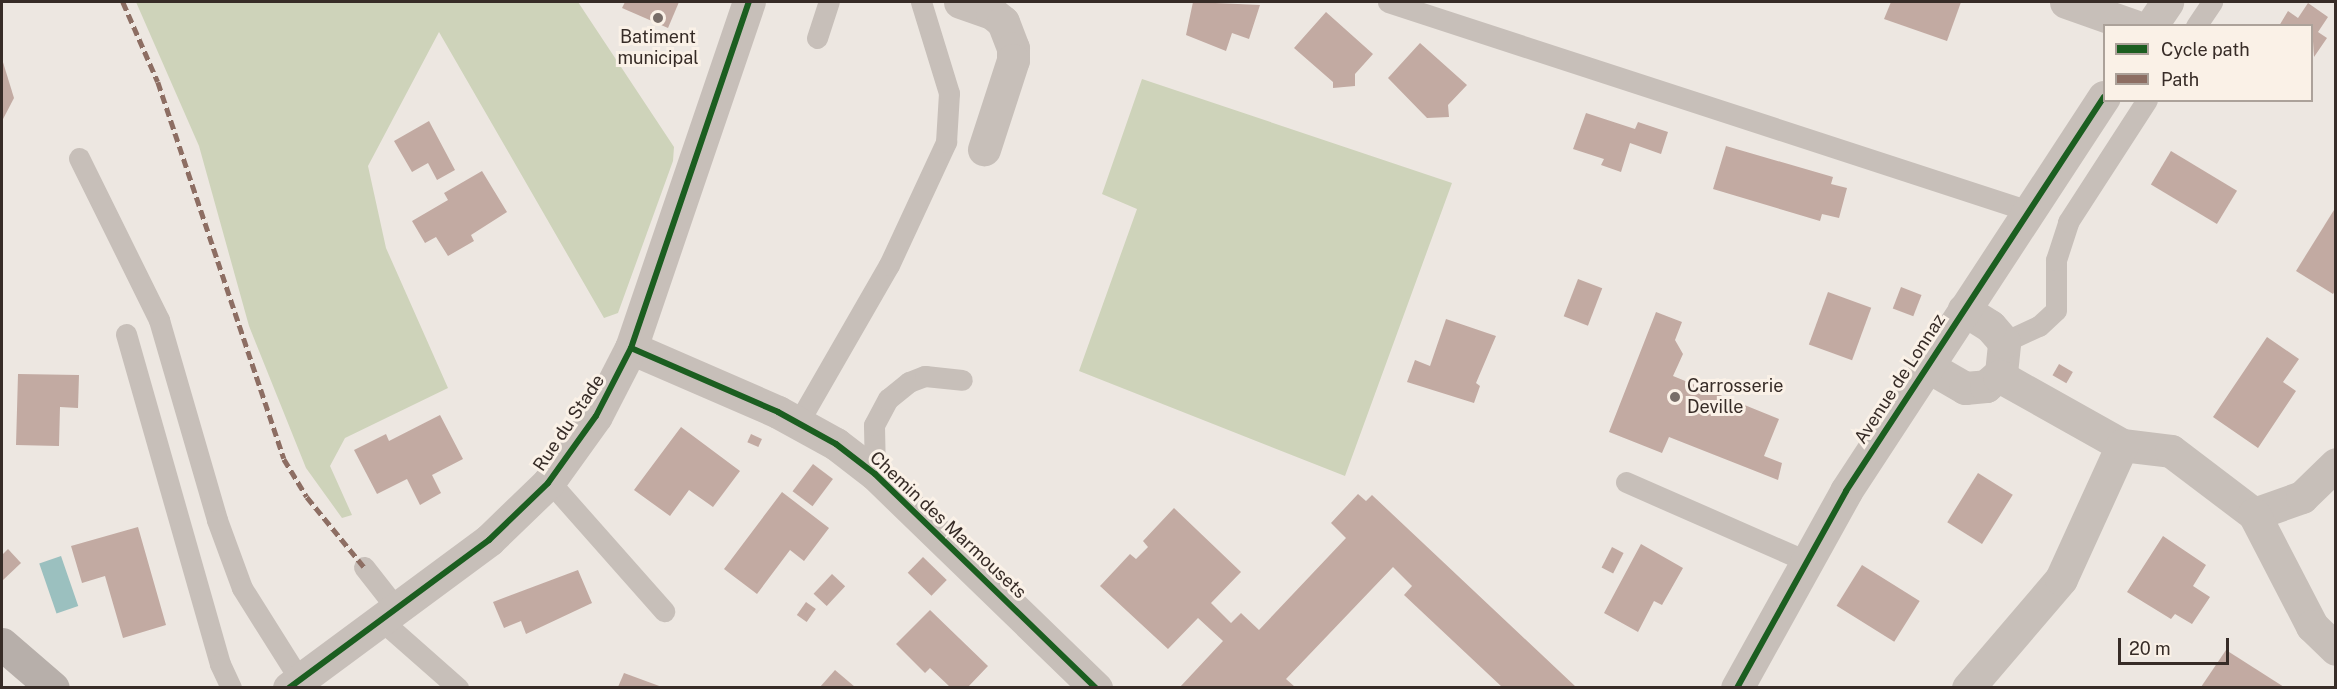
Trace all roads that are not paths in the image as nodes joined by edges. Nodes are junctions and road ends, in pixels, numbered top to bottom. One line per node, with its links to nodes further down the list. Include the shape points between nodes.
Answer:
1 (749, 2): 21 (street, Rue du Stade)
2 (829, 2): 12 (lane)
3 (921, 2): 25 (lane, via 949,93 945,142 889,265)
4 (960, 2): 15 (street, via 992,13 1003,22 1013,48 1013,60)
5 (1388, 2): 17 (lane)
6 (2066, 2): 9 (street)
7 (2167, 2): 10 (street)
8 (2212, 2): 11 (lane)
9 (2128, 24)
10 (2152, 24)
11 (2197, 24)
12 (817, 38)
13 (2103, 99): 17 (street, Avenue de Lonnaz)
14 (2146, 102): 20 (lane, via 2065,228 2056,260 2056,310 2039,326)
15 (984, 148)
16 (79, 158): 38 (lane, via 159,320 232,563)
17 (2029, 211): 18 (street, Avenue de Lonnaz)
18 (1964, 310): 20 (street, Avenue de Lonnaz, via 1990,326); 22 (street, Avenue de Lonnaz)
19 (126, 334): 40 (lane, via 220,664)
20 (2004, 342): 23 (street, via 2005,363)
21 (632, 348): 25 (street, Chemin des Marmousets); 29 (street, Rue du Stade, via 596,416)
22 (1927, 366): 23 (street, Avenue de Lonnaz, via 1965,388 1986,386); 32 (street, Avenue de Lonnaz)
23 (1999, 376): 26 (street)
24 (962, 380): 28 (lane, via 925,376 909,382 888,399 874,424)
25 (798, 423): 28 (street, Chemin des Marmousets)
26 (2122, 445): 31 (street, via 2171,451); 44 (street, via 2061,579)
27 (2336, 464): 31 (street, via 2302,497)
28 (875, 474): 42 (street, Chemin des Marmousets)
29 (549, 480): 34 (lane); 35 (street, Rue du Stade, via 489,540)
30 (1626, 482): 32 (lane)
31 (2254, 514): 37 (street, via 2312,626)
32 (1806, 561): 43 (street, Avenue de Lonnaz)
33 (364, 567): 35 (lane)
34 (664, 611)
35 (389, 615): 38 (street, Rue du Stade); 41 (lane)
36 (2, 644): 39 (main road)
37 (2336, 649)
38 (294, 684)
39 (54, 687)
40 (231, 687)
41 (458, 687)
42 (1096, 687)
43 (1737, 687)
44 (1968, 687)

